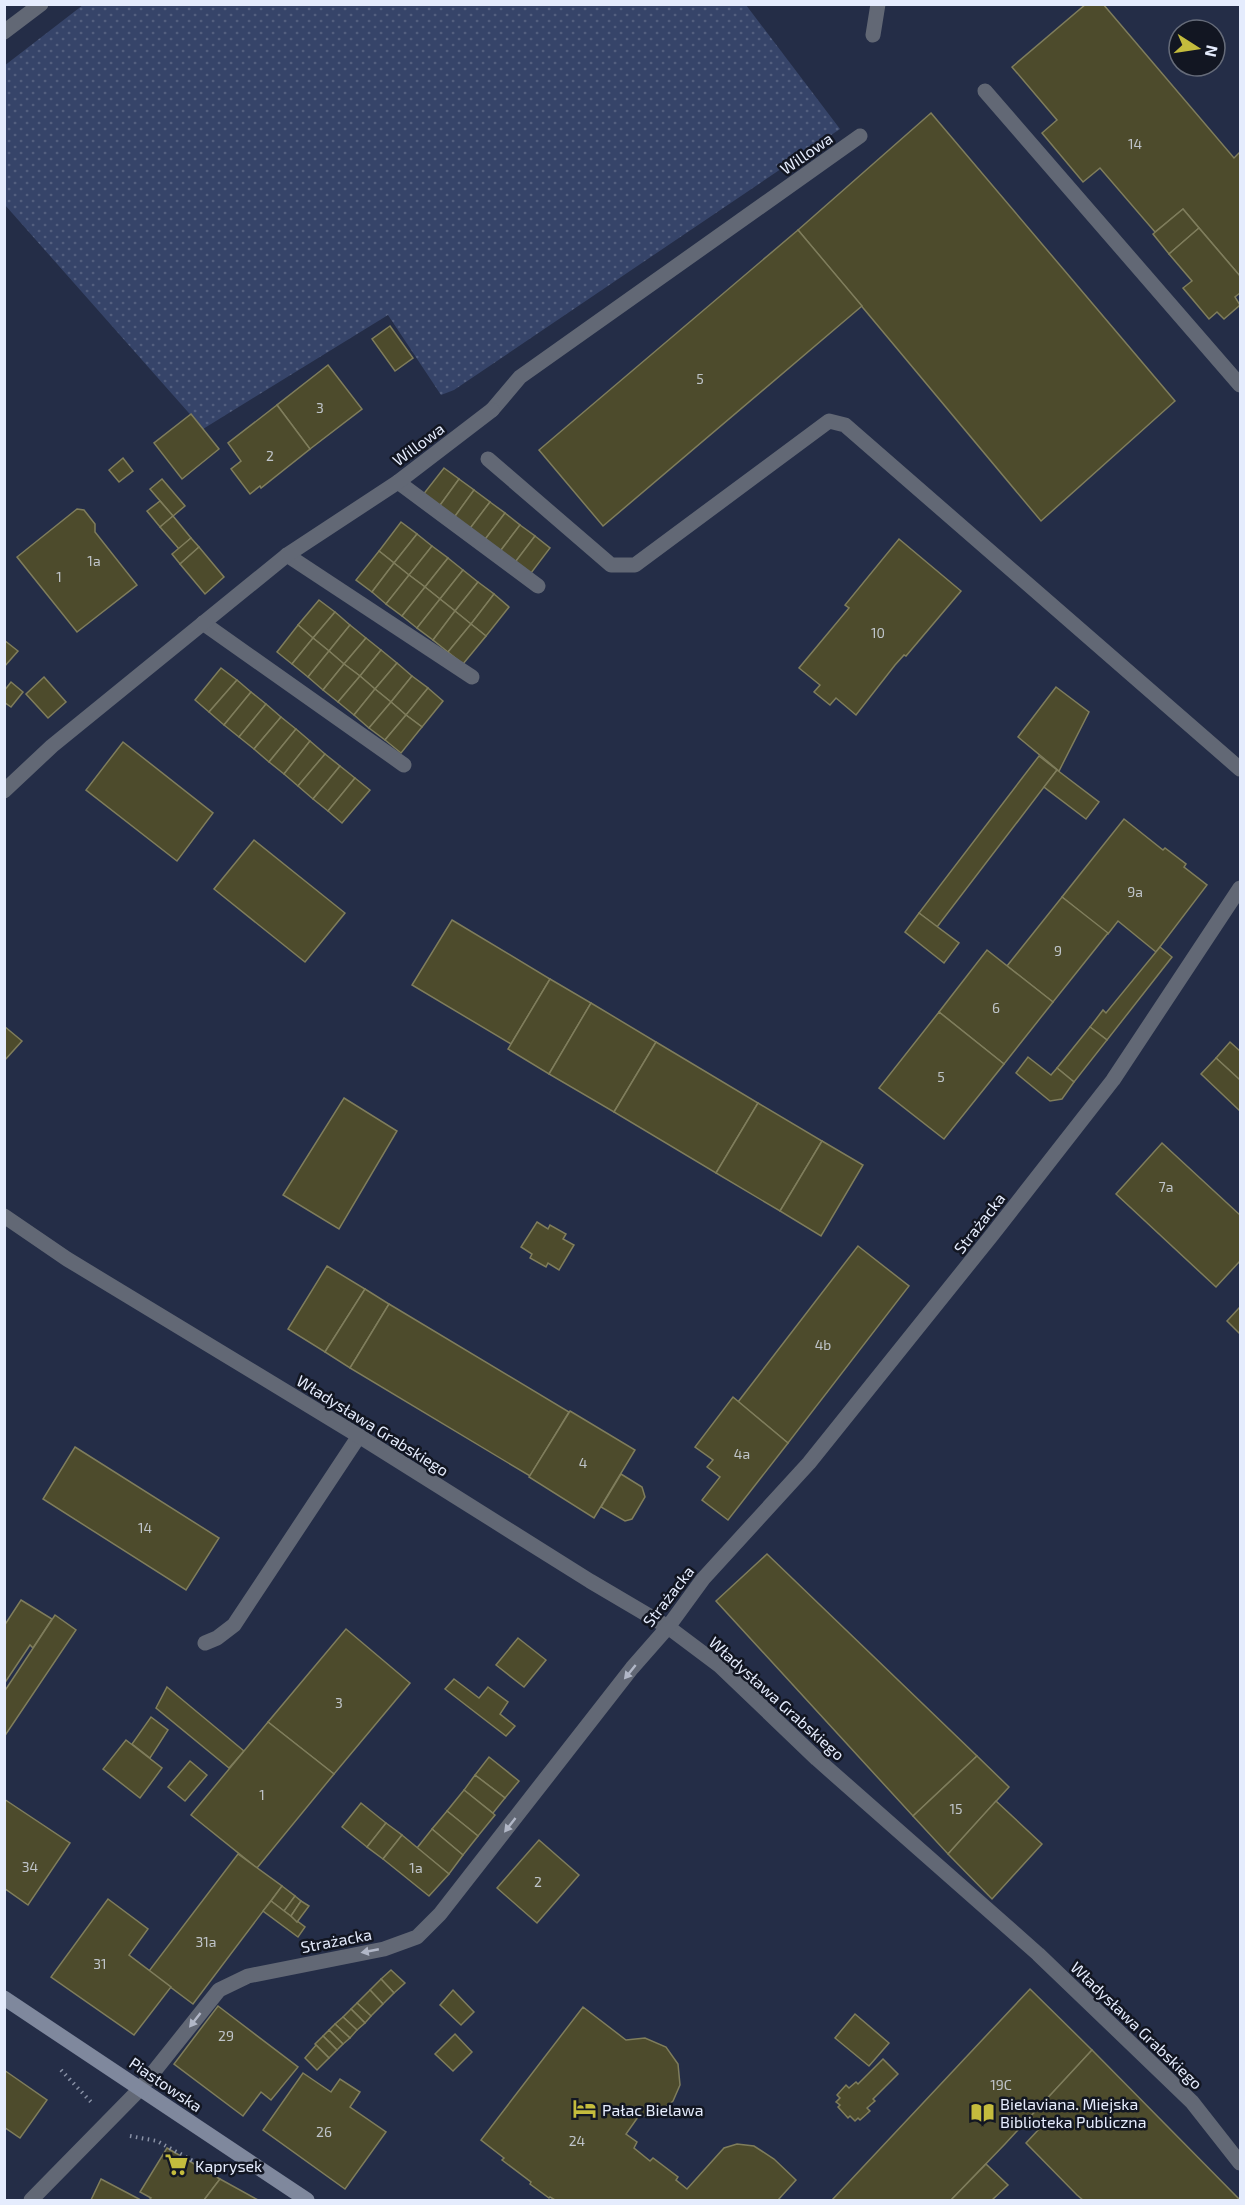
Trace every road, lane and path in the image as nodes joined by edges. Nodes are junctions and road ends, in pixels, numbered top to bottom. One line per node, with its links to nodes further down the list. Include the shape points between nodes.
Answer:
1 (41, 4): 3 (street)
2 (878, 4): 4 (street)
3 (4, 32)
4 (873, 35)
5 (985, 91): 7 (street)
6 (860, 136): 9 (street, Willowa, via 520,377 492,410)
7 (1240, 385)
8 (488, 459): 15 (street, via 611,565 636,565 829,421 845,425)
9 (398, 482): 10 (street, Willowa); 11 (street)
10 (287, 555): 12 (street, Willowa); 13 (street)
11 (538, 586)
12 (203, 624): 14 (street); 16 (street, Willowa, via 52,746)
13 (472, 677)
14 (404, 765)
15 (1240, 769)
16 (4, 791)
17 (1240, 888): 20 (street, Strażacka, via 1113,1080 909,1339 808,1462 703,1579)
18 (4, 1216): 19 (street, Władysława Grabskiego)
19 (359, 1437): 20 (street, Władysława Grabskiego); 21 (street, via 234,1625)
20 (668, 1627): 23 (street, Strażacka, one-way to 23, via 440,1914 417,1937 384,1949 248,1976 219,1990); 26 (street, Władysława Grabskiego, via 720,1666 817,1760 1038,1954 1192,2102)
21 (205, 1642)
22 (4, 1998): 23 (main road, Piastowska)
23 (140, 2089): 25 (street, Strażacka); 29 (main road, Piastowska)
24 (83, 2094): 25 (path)
25 (108, 2122): 27 (path, via 133,2138 157,2142); 28 (street, Strażacka)
26 (1240, 2163)
27 (222, 2177)
28 (31, 2200)
29 (307, 2200)

